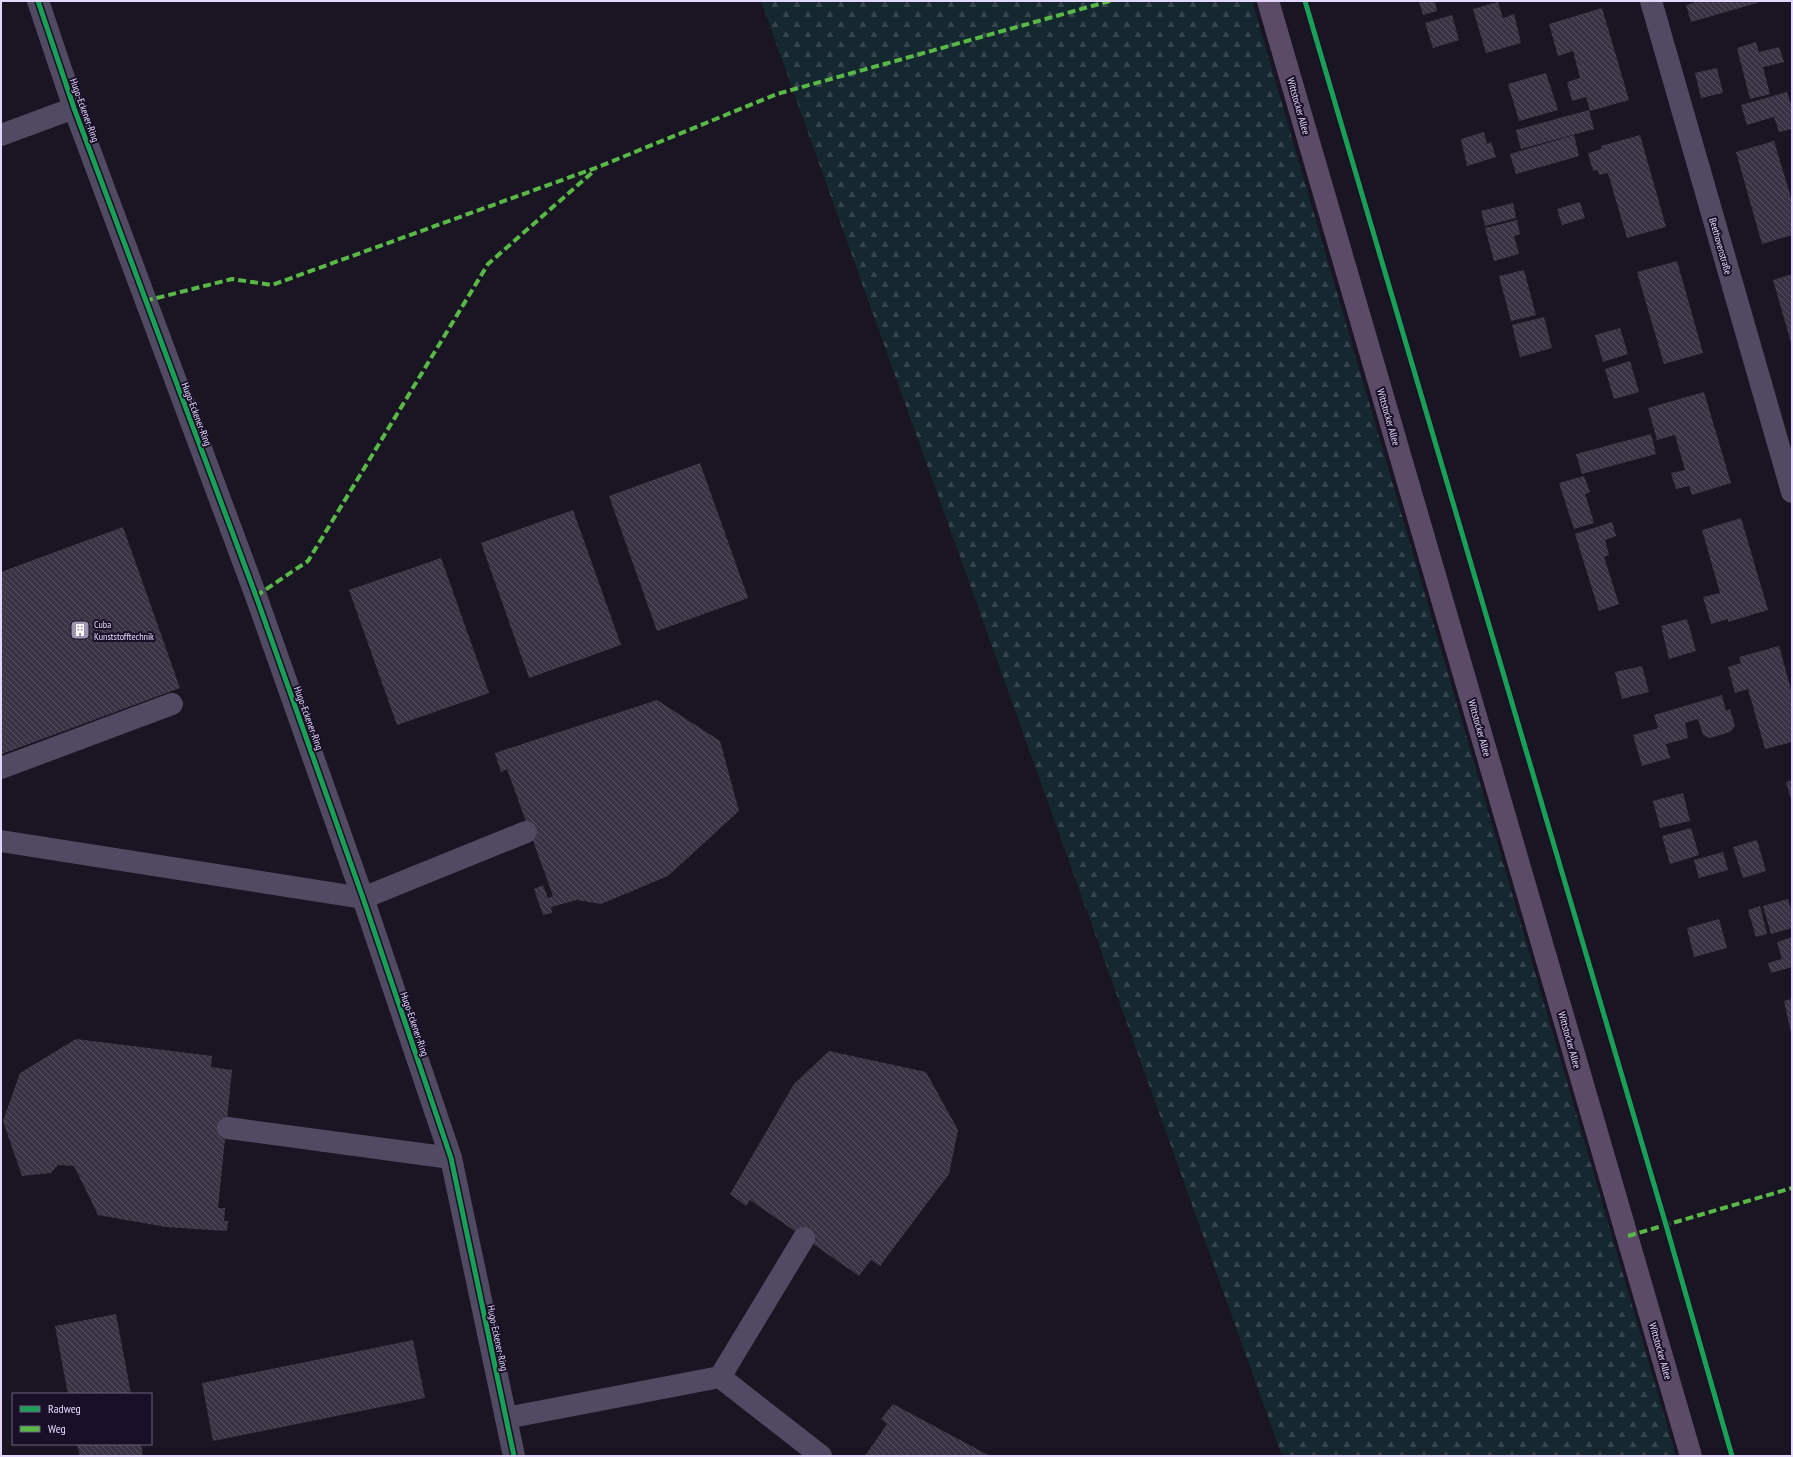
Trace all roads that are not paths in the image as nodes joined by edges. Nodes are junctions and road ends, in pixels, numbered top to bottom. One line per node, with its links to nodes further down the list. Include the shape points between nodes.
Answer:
1 (38, 1): 4 (street, Hugo-Eckener-Ring)
2 (1268, 1): 19 (main road, Wittstocker Allee)
3 (1651, 1): 6 (street, Beethovenstraße)
4 (74, 108): 5 (street); 11 (street, Hugo-Eckener-Ring, via 256,596)
5 (1, 135)
6 (1792, 492)
7 (172, 704): 8 (street)
8 (1, 768)
9 (526, 832): 11 (street)
10 (1, 841): 11 (street)
11 (364, 898): 13 (street, Hugo-Eckener-Ring)
12 (228, 1128): 13 (street)
13 (451, 1158): 16 (street, Hugo-Eckener-Ring)
14 (804, 1238): 15 (street)
15 (720, 1377): 16 (street); 18 (street)
16 (506, 1418): 17 (street, Hugo-Eckener-Ring)
17 (514, 1456)
18 (820, 1456)
19 (1691, 1456)

